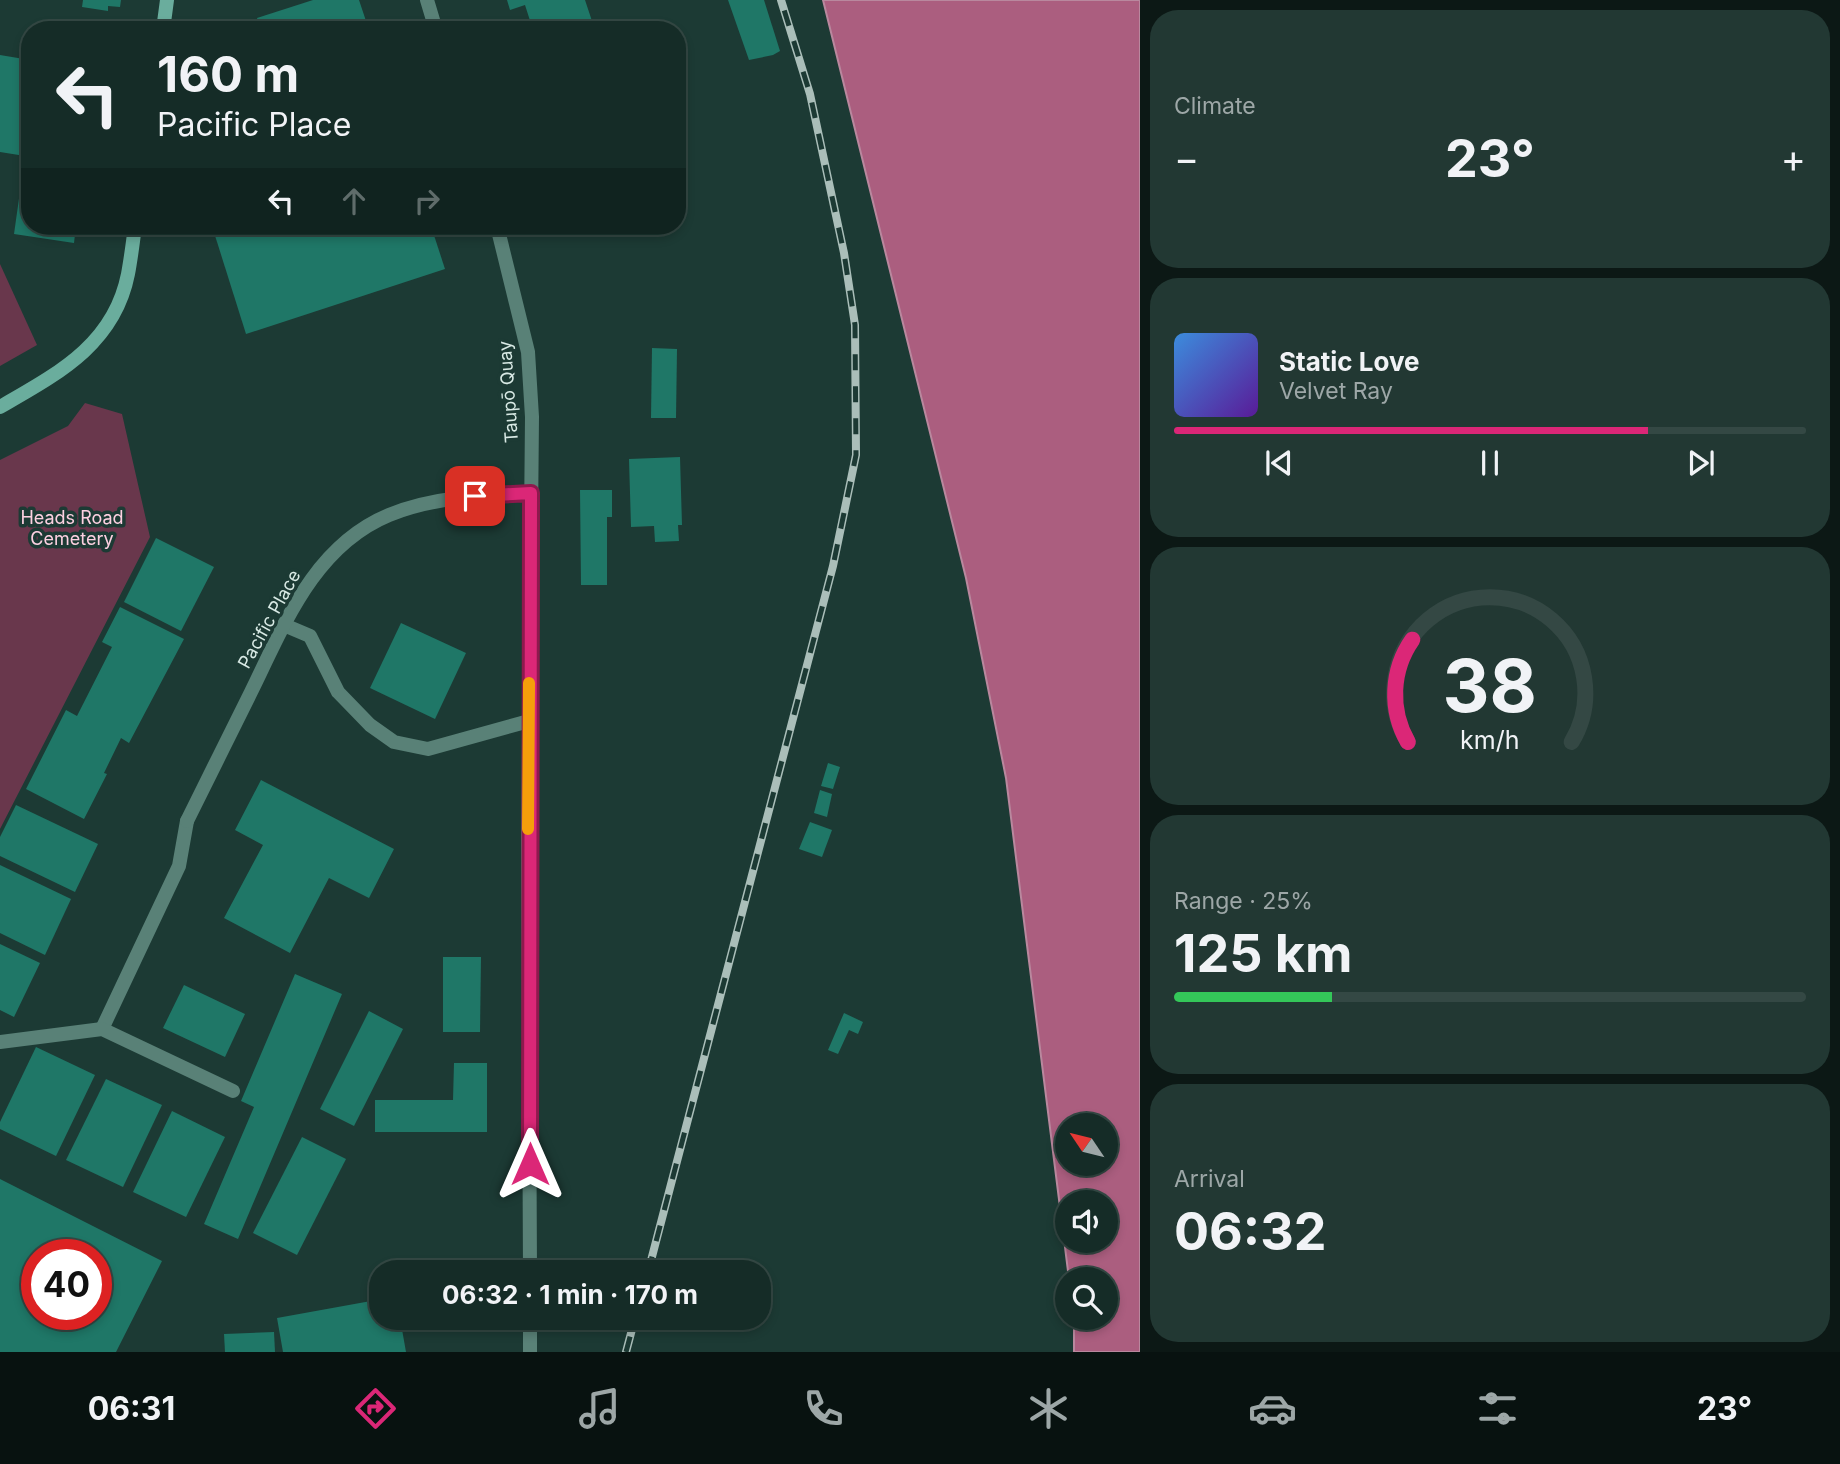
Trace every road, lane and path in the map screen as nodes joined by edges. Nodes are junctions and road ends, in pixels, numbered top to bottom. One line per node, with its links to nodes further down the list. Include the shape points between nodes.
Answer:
1 (167, 0): 3 (main road)
2 (427, 0): 4 (street)
3 (164, 21)
4 (433, 21)
5 (134, 235): 7 (main road, via 128,277 105,329 60,372)
6 (499, 235): 8 (street, Taupō Quay, via 528,352)
7 (0, 407)
8 (531, 493): 9 (street, Pacific Place, via 451,499 389,515 340,546 301,593); 10 (street, Taupō Quay)
9 (284, 625): 10 (street, via 310,636 338,692 370,726 394,742 428,749); 11 (street, Pacific Place, via 187,821 179,866)
10 (529, 720): 14 (street, Taupō Quay)
11 (102, 1029): 12 (street); 13 (street)
12 (0, 1042)
13 (233, 1091)
14 (530, 1260)
15 (530, 1330): 16 (street)
16 (530, 1352)

